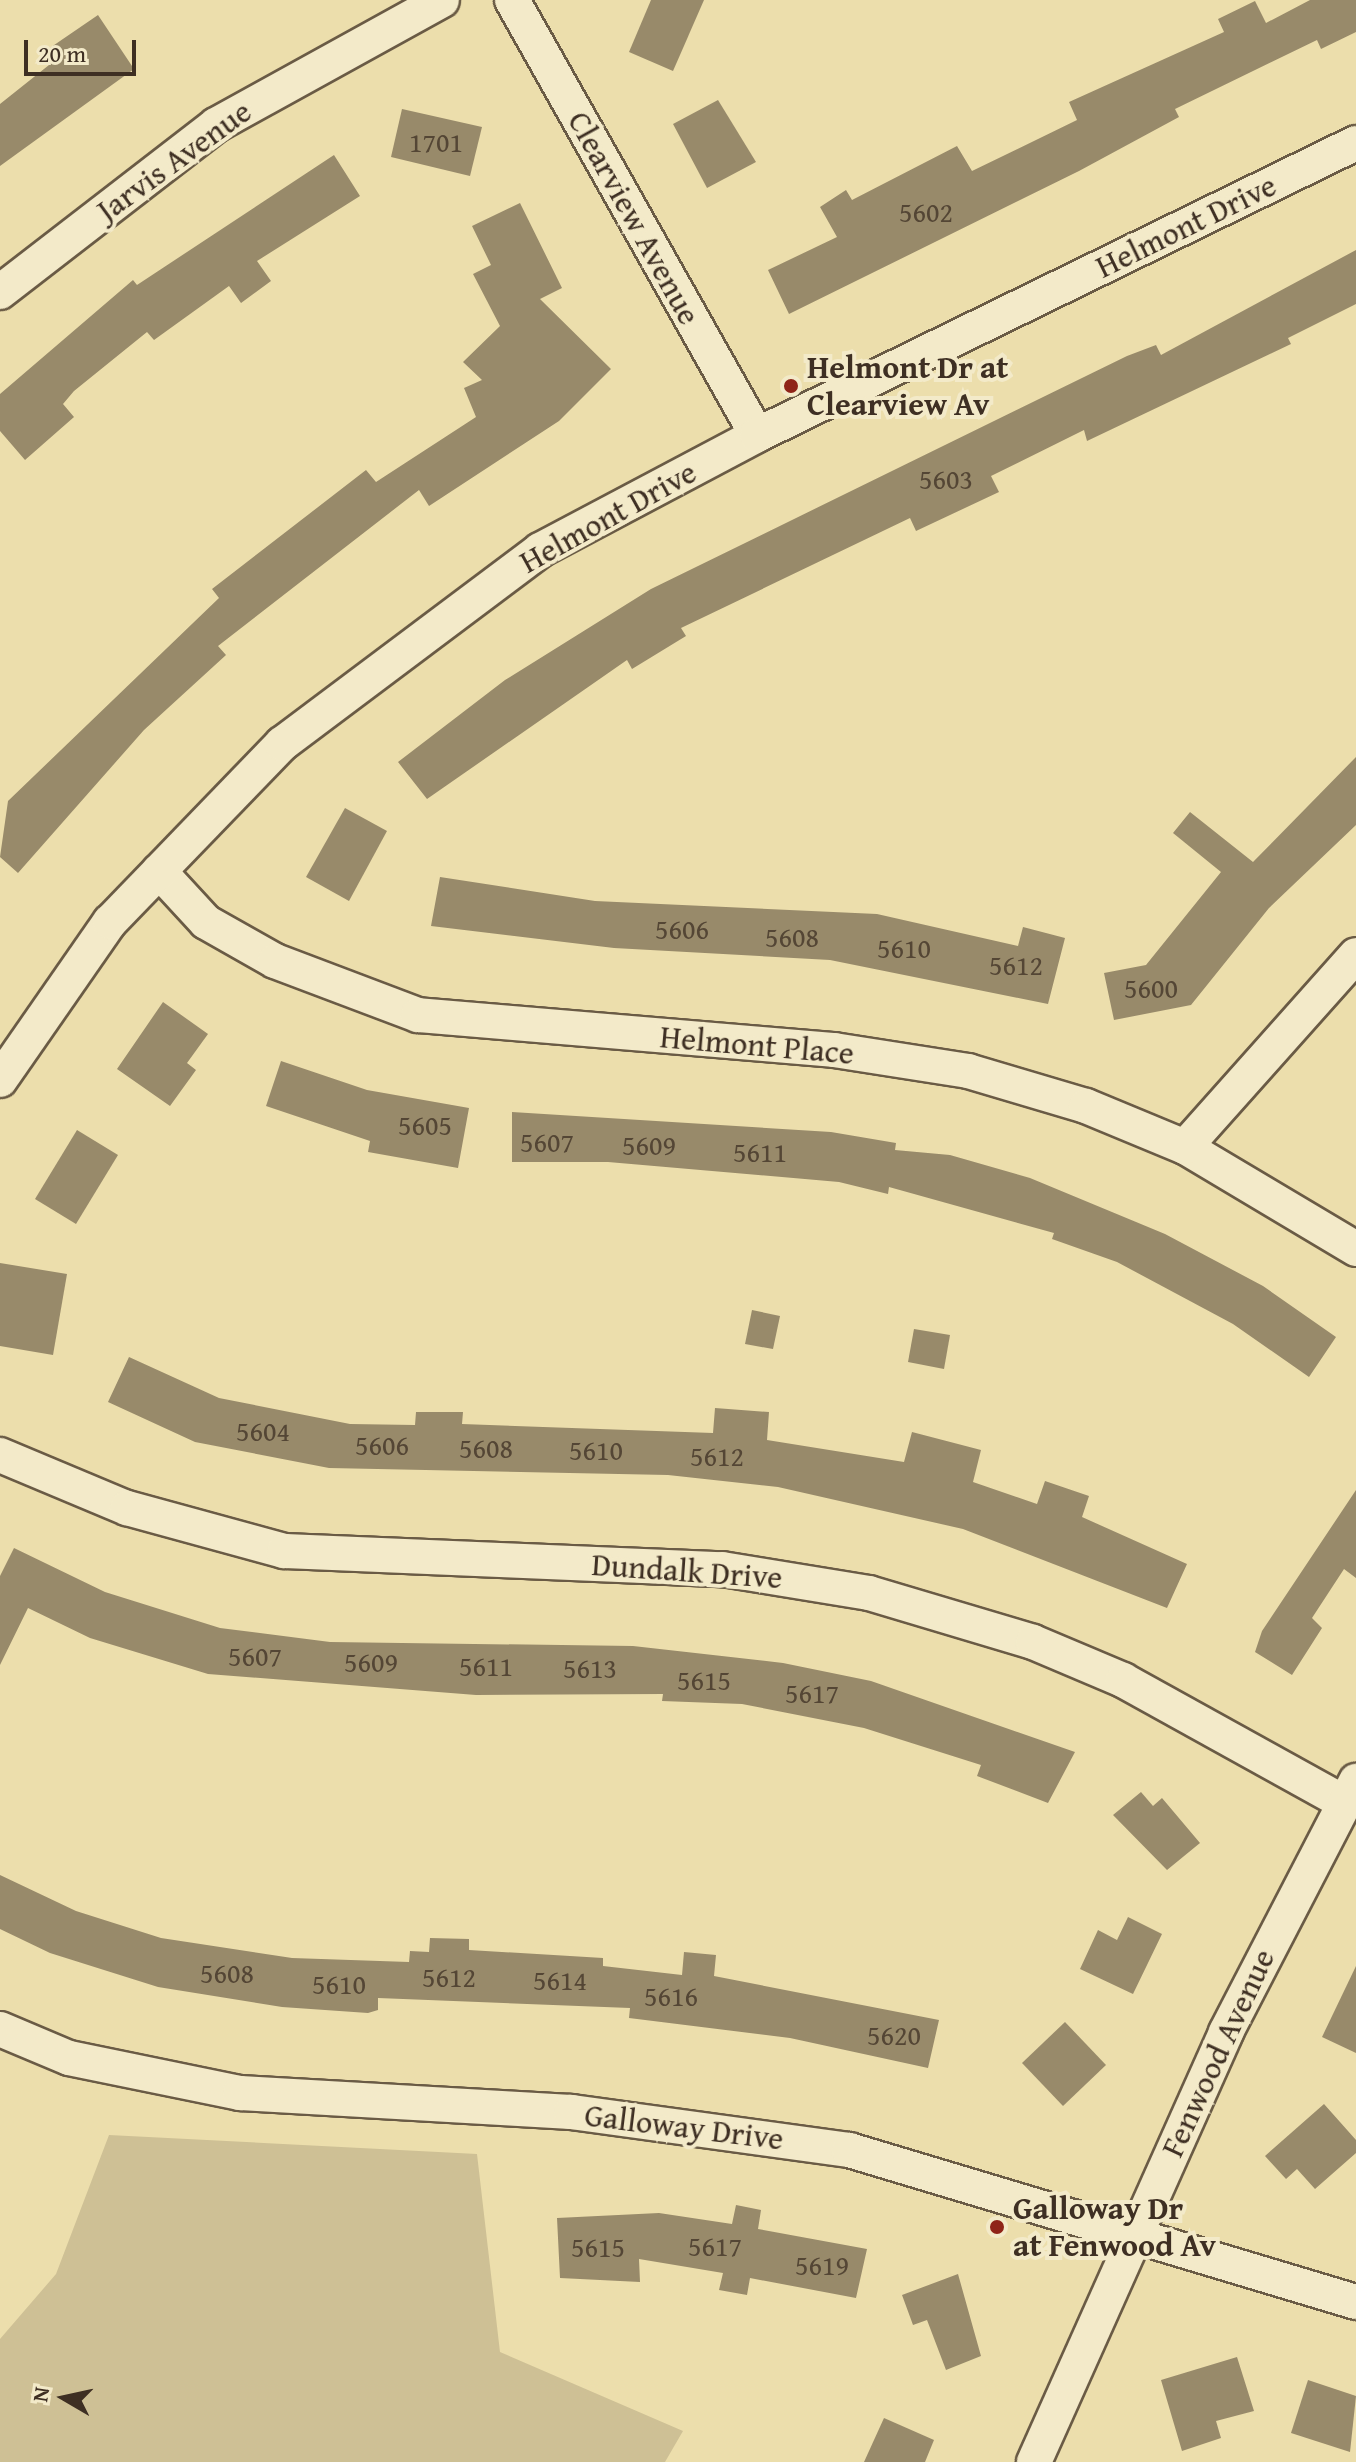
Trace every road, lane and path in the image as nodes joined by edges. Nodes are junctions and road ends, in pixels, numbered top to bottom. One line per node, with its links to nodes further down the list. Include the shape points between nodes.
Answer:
1 (442, 0): 4 (street, Jarvis Avenue, via 216,125)
2 (512, 0): 5 (street, Clearview Avenue)
3 (1356, 143): 5 (street, Helmont Drive)
4 (0, 292)
5 (757, 435): 6 (street, Helmont Drive, via 540,550 282,744)
6 (159, 871): 8 (street, Helmont Drive, via 110,922); 9 (street, Helmont Place, via 206,922 275,961 418,1015 834,1050 968,1071 1086,1106)
7 (1356, 955): 9 (street)
8 (0, 1080)
9 (1185, 1147): 10 (street, Helmont Place)
10 (1356, 1249)
11 (0, 1455): 12 (street, Dundalk Drive, via 127,1508 284,1551 722,1569 883,1597 1033,1642 1123,1680)
12 (1350, 1792): 14 (street, Fenwood Avenue)
13 (0, 2029): 14 (street, Galloway Drive, via 69,2058 240,2093 571,2112 789,2139)
14 (1134, 2231): 15 (street, Galloway Drive); 16 (street, Fenwood Avenue)
15 (1356, 2302)
16 (1034, 2462)

